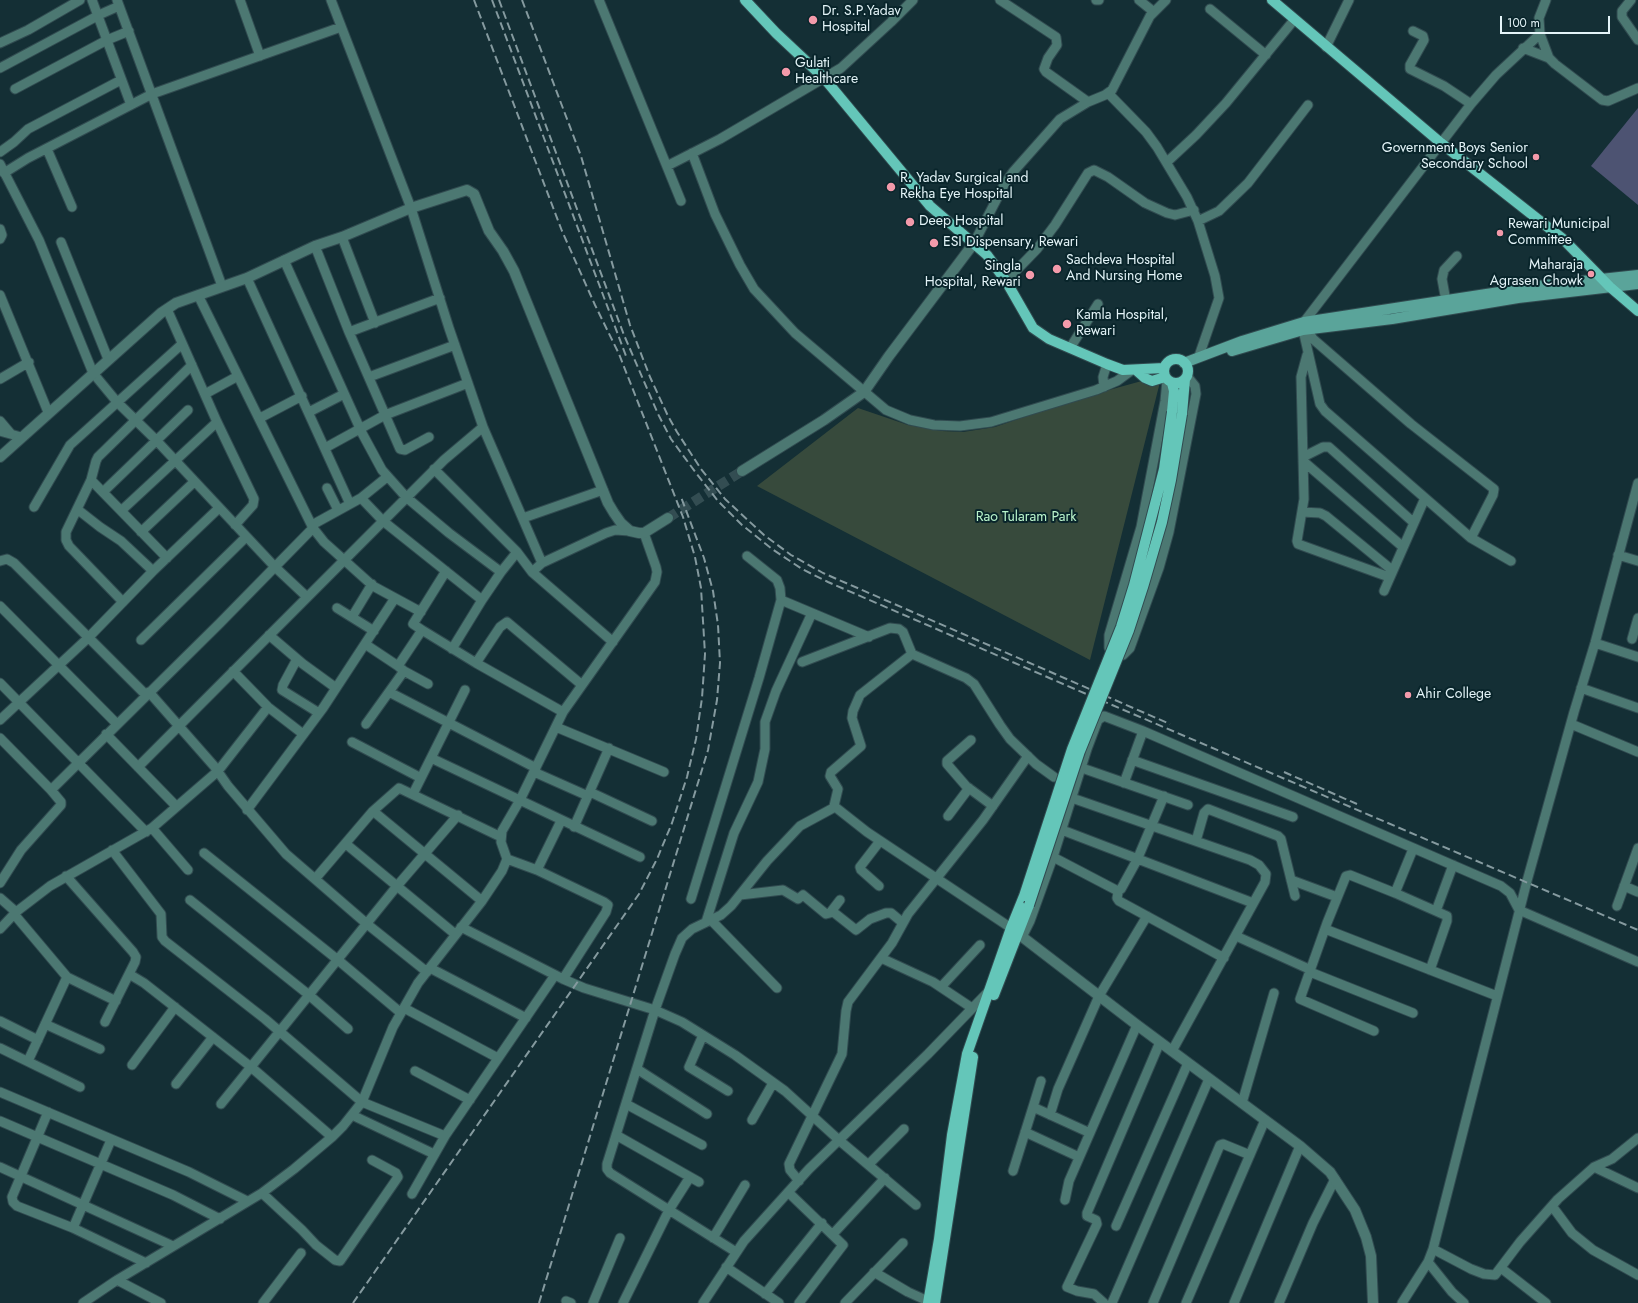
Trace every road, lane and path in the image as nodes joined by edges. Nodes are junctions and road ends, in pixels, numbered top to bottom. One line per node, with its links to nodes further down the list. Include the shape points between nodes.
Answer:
1 (80, 0): 18 (street)
2 (92, 0): 21 (street)
3 (240, 0): 33 (street)
4 (331, 0): 23 (street)
5 (599, 0): 51 (street)
6 (745, 0): 36 (main road)
7 (913, 0): 36 (street, via 841,68)
8 (1000, 0): 42 (street, via 1056,37 1057,45 1044,69)
9 (1096, 0): 10 (street)
10 (1099, 0)
11 (1139, 0): 20 (street)
12 (1166, 0): 20 (street)
13 (1272, 0): 22 (main road)
14 (1349, 0): 30 (street)
15 (1546, 0): 26 (street, via 1539,18)
16 (1631, 0): 28 (street, via 1622,11 1622,17)
17 (118, 3): 21 (street); 24 (street)
18 (63, 4): 29 (street, via 28,30)
19 (1210, 9): 32 (street)
20 (1154, 12): 40 (street)
21 (98, 16): 27 (street); 35 (street)
22 (1294, 20): 30 (main road); 32 (street)
23 (341, 27): 33 (street); 55 (street)
24 (129, 31): 27 (street); 41 (street)
25 (1413, 31): 43 (street, via 1423,36 1424,40 1410,69)
26 (1540, 34): 31 (street); 34 (street)
27 (107, 40): 37 (street); 39 (street)
28 (1638, 40)
29 (0, 43)
30 (1326, 47): 46 (main road)
31 (1523, 48): 34 (street); 43 (street)
32 (1266, 55): 50 (street, via 1226,103)
33 (260, 56): 41 (street)
34 (1549, 58): 38 (street, via 1608,106)
35 (0, 68)
36 (824, 78): 49 (street); 62 (main road, via 918,193)
37 (121, 80): 44 (street); 48 (street, via 28,129)
38 (1638, 88)
39 (15, 89)
40 (1108, 93): 42 (street); 50 (street, via 1146,132)
41 (152, 94): 44 (street); 71 (street)
42 (1088, 102): 62 (street, via 1060,119 1013,172)
43 (1471, 104): 46 (street)
44 (131, 105): 47 (street)
45 (1308, 105): 57 (street, via 1248,183 1219,211)
46 (1441, 143): 68 (main road, via 1563,239); 81 (street)
47 (47, 149): 52 (street); 54 (street)
48 (0, 152)
49 (692, 153): 51 (street); 101 (street, via 715,214 754,289 795,333)
50 (1167, 162): 56 (street)
51 (667, 166): 53 (street)
52 (2, 168): 94 (street, via 39,240)
53 (681, 201)
54 (72, 207)
55 (411, 208): 59 (street); 75 (street); 133 (street, via 463,190 474,194 489,231 514,271)
56 (1194, 210): 57 (street); 69 (street, via 1175,215 1167,213 1145,203 1108,176 1094,170 1088,173 1037,249)
57 (1198, 221): 87 (street, via 1212,264 1219,298)
58 (0, 229): 60 (street)
59 (342, 237): 63 (street); 80 (street)
60 (0, 239)
61 (61, 242): 88 (street)
62 (974, 243): 69 (main road, via 987,255); 101 (street)
63 (315, 246): 65 (street); 82 (street)
64 (1457, 256): 76 (street, via 1444,270 1442,279)
65 (284, 260): 67 (street); 103 (street)
66 (1638, 275): 68 (main road)
67 (247, 278): 71 (street); 104 (street)
68 (1602, 279): 72 (main road); 76 (main road, via 1545,285)
69 (1006, 281): 85 (main road, via 1033,328 1039,334)
70 (1638, 284): 72 (main road)
71 (222, 286): 74 (street)
72 (1610, 287): 79 (main road); 81 (main road, via 1518,298 1392,319)
73 (0, 295): 89 (street)
74 (198, 295): 78 (street); 95 (street)
75 (440, 298): 80 (street); 84 (street)
76 (1446, 301): 81 (main road)
77 (1098, 304): 85 (street)
78 (167, 309): 83 (street); 88 (street)
79 (1638, 312)
80 (375, 323): 82 (street)
81 (1306, 326): 86 (street); 87 (main road, via 1257,336); 93 (main road, via 1225,353); 155 (street, via 1313,339 1411,424 1494,489)
82 (349, 332): 96 (street)
83 (182, 344): 91 (street); 105 (street)
84 (455, 345): 96 (street); 99 (street)
85 (1070, 348): 90 (main road)
86 (1307, 355): 124 (street, via 1300,377); 137 (street, via 1322,408)
87 (1198, 356): 93 (main road)
88 (108, 359): 94 (street)
89 (28, 362): 98 (street); 107 (street)
90 (1107, 364): 92 (main road, via 1123,370); 100 (street, via 1103,377)
91 (192, 365): 102 (street); 112 (street)
92 (1134, 370): 97 (main road, via 1152,381); 100 (street)
93 (1186, 371): 97 (main road, via 1179,383); 97 (main road, via 1178,359 1171,360 1165,365); 97 (street, via 1195,386 1196,394 1168,532 1159,568 1130,648 1123,655 1116,654 1109,648 1109,635 1141,528 1164,409); 109 (main road)
94 (93, 373): 105 (street); 107 (street)
95 (238, 376): 102 (street); 111 (street)
96 (369, 377): 110 (street)
97 (1167, 377): 109 (main road)
98 (0, 379)
99 (468, 383): 110 (street); 115 (street)
100 (1104, 387): 101 (street, via 992,422 960,426 934,425 910,420 886,410)
101 (864, 392): 127 (street, via 811,429)
102 (205, 394): 114 (street)
103 (344, 394): 108 (street); 116 (street)
104 (302, 396): 108 (street); 111 (street)
105 (117, 402): 112 (street); 139 (street, via 70,445)
106 (188, 410): 121 (street)
107 (48, 412): 119 (street)
108 (309, 412): 122 (street)
109 (1177, 413): 314 (main road, bridge, via 1121,627 1072,749 1024,896); 314 (main road, bridge, via 1171,480 1164,515 1143,587 1129,630 1080,751 1029,905)
110 (385, 415): 116 (street); 120 (street, via 403,450)
111 (260, 418): 150 (street)
112 (136, 420): 121 (street); 129 (street, via 98,457)
113 (0, 421): 118 (street)
114 (217, 422): 125 (street); 149 (street, via 254,498 253,505)
115 (483, 427): 126 (street); 145 (street)
116 (360, 428): 122 (street); 128 (street)
117 (0, 431): 118 (street)
118 (11, 434): 119 (street)
119 (21, 437): 123 (street)
120 (429, 437)
121 (156, 440): 125 (street); 134 (street)
122 (325, 448): 138 (street)
123 (0, 457)
124 (1303, 459): 144 (street); 148 (street, via 1329,447); 156 (street)
125 (175, 462): 130 (street); 142 (street)
126 (434, 469): 135 (street); 157 (street)
127 (742, 471)
128 (387, 477): 135 (street); 136 (street)
129 (91, 480): 134 (street); 141 (street)
130 (194, 482): 140 (street); 152 (street)
131 (1638, 483): 158 (street)
132 (327, 488): 143 (street)
133 (603, 490): 145 (street); 151 (street, via 614,513)
134 (103, 492): 142 (street)
135 (406, 497): 147 (street); 169 (street)
136 (361, 498): 138 (street); 147 (street)
137 (1424, 498): 148 (street); 155 (street)
138 (350, 504): 143 (street)
139 (34, 507)
140 (219, 508): 149 (street); 160 (street)
141 (78, 509): 167 (street, via 121,541); 178 (street, via 66,532 66,540)
142 (122, 510): 152 (street)
143 (338, 510): 150 (street)
144 (1302, 512): 171 (street, via 1326,516); 171 (street, via 1298,544)
145 (523, 518): 165 (street)
146 (668, 518): 153 (street)
147 (383, 521): 161 (street); 168 (street)
148 (1413, 522): 156 (street)
149 (235, 525): 154 (street)
150 (313, 526): 161 (street, via 324,542); 166 (street)
151 (630, 531): 153 (street); 165 (street, via 615,530 606,533)
152 (141, 532): 160 (street)
153 (644, 533): 192 (street, via 656,567 656,576 646,596)
154 (246, 537): 166 (street); 191 (street)
155 (1471, 538): 163 (street)
156 (1403, 547): 171 (street)
157 (517, 552): 169 (street); 170 (street)
158 (1618, 555): 164 (street); 193 (street)
159 (747, 556): 177 (street, via 777,580)
160 (166, 558): 167 (street)
161 (344, 560): 172 (street); 174 (street)
162 (0, 561): 189 (street, via 7,559 14,563)
163 (1511, 561)
164 (1638, 561)
165 (542, 563): 170 (street)
166 (275, 567): 174 (street); 211 (street)
167 (152, 571): 178 (street)
168 (446, 571): 176 (street); 181 (street)
169 (501, 572): 176 (street)
170 (532, 572): 192 (street)
171 (1391, 574): 173 (street)
172 (372, 584): 175 (street); 183 (street)
173 (1384, 591)
174 (307, 597): 187 (street)
175 (395, 598): 181 (street); 186 (street)
176 (482, 600): 195 (street)
177 (781, 600): 182 (street); 297 (street)
178 (123, 602): 189 (street)
179 (0, 606): 201 (street)
180 (337, 608): 183 (street)
181 (421, 612): 185 (street, via 413,624)
182 (812, 613): 188 (street); 308 (street, via 776,691 765,722 765,749 758,782 734,833)
183 (352, 617): 186 (street)
184 (1638, 618): 190 (street)
185 (422, 630): 195 (street); 202 (street)
186 (374, 631): 194 (street)
187 (269, 635): 198 (street); 203 (street)
188 (869, 636): 196 (street, via 890,628 899,629 903,632); 199 (street)
189 (88, 638): 201 (street); 211 (street)
190 (1632, 639)
191 (141, 640)
192 (613, 642): 206 (street)
193 (1595, 643): 197 (street); 208 (street)
194 (365, 644): 202 (street); 207 (street)
195 (452, 649): 200 (street)
196 (912, 654): 232 (street, via 971,681 1010,739); 254 (street, via 860,695 852,718 861,746 830,773 838,788)
197 (1638, 657)
198 (297, 659): 207 (street); 216 (street, via 282,685 282,690)
199 (802, 662)
200 (476, 664): 206 (street, via 500,627 507,622); 215 (street)
201 (59, 665): 212 (street); 219 (street)
202 (401, 668): 205 (street); 210 (street)
203 (233, 671): 213 (street); 222 (street)
204 (0, 683): 212 (street)
205 (428, 684)
206 (582, 686): 215 (street)
207 (336, 688): 216 (street)
208 (1581, 688): 214 (street); 221 (street)
209 (464, 690): 218 (street)
210 (389, 692): 218 (street); 220 (street)
211 (147, 694): 219 (street); 222 (street)
212 (19, 702): 217 (street); 235 (street)
213 (268, 707): 226 (street); 239 (street)
214 (1638, 708)
215 (563, 712): 223 (street)
216 (319, 713): 226 (street)
217 (0, 720)
218 (448, 723): 233 (street); 238 (street)
219 (117, 724): 225 (street)
220 (366, 724)
221 (1571, 724): 231 (street); 303 (street)
222 (179, 726): 236 (street); 239 (street)
223 (556, 727): 230 (street); 238 (street)
224 (1143, 732): 234 (street); 237 (street, via 1102,717 1098,720); 271 (street)
225 (106, 734): 235 (street); 236 (street)
226 (303, 734): 255 (street)
227 (0, 738): 245 (street)
228 (971, 740): 244 (street, via 947,763)
229 (352, 742): 242 (street)
230 (609, 748): 240 (street); 247 (street)
231 (1638, 752)
232 (1028, 756): 241 (street); 253 (street)
233 (431, 758): 242 (street); 250 (street)
234 (1132, 760): 243 (street); 259 (street)
235 (79, 761): 245 (street); 264 (street)
236 (138, 767): 252 (street)
237 (1082, 768): 243 (street); 249 (street)
238 (535, 770): 247 (street); 250 (street)
239 (218, 771): 252 (street); 255 (street)
240 (664, 772)
241 (1054, 777)
242 (421, 778): 246 (street)
243 (1124, 783): 248 (street)
244 (969, 788): 253 (street); 258 (street)
245 (51, 790): 286 (street, via 61,805 21,850)
246 (413, 794): 256 (street, via 399,788); 257 (street)
247 (589, 794): 261 (street); 263 (street)
248 (1164, 796): 251 (street); 262 (street)
249 (1072, 798): 262 (street); 265 (street)
250 (520, 800): 260 (street); 266 (street)
251 (1188, 805)
252 (176, 806): 264 (street)
253 (993, 806): 284 (street)
254 (835, 807): 267 (street); 293 (street, via 800,826)
255 (247, 810): 283 (street, via 286,854)
256 (373, 811): 269 (street); 274 (street)
257 (458, 815): 266 (street); 274 (street)
258 (948, 816)
259 (1293, 817)
260 (561, 821): 263 (street); 281 (street)
261 (652, 821)
262 (1152, 826): 268 (street); 278 (street)
263 (574, 827): 275 (street)
264 (149, 830): 272 (street); 280 (street)
265 (1062, 830): 276 (street); 278 (street)
266 (501, 837): 277 (street)
267 (880, 841): 284 (street); 288 (street, via 860,867)
268 (1196, 841): 285 (street, via 1204,813 1208,809 1275,834 1281,840); 301 (street, via 1250,860 1263,869 1266,874 1265,882)
269 (346, 844): 283 (street); 287 (street)
270 (1638, 848): 289 (street)
271 (1413, 849): 279 (street); 292 (street)
272 (112, 850): 282 (street); 348 (street, via 161,914 162,938)
273 (204, 853): 319 (street)
274 (424, 854): 287 (street); 300 (street)
275 (640, 857)
276 (1053, 857): 290 (street); 314 (street, via 1030,922)
277 (507, 859): 281 (street); 300 (street, via 502,872)
278 (1137, 860): 290 (street, via 1121,889); 301 (street)
279 (1453, 865): 303 (street, via 1506,889); 305 (street)
280 (188, 870)
281 (537, 870): 326 (street, via 608,905 606,912)
282 (66, 876): 306 (street); 324 (street, via 133,952 136,957)
283 (315, 879): 310 (street)
284 (936, 879): 309 (street); 314 (street)
285 (1291, 880): 294 (street); 295 (street)
286 (0, 883)
287 (398, 886): 310 (street); 313 (street)
288 (879, 886)
289 (1624, 886): 291 (street); 302 (street)
290 (1117, 891): 307 (street, via 1118,900)
291 (1638, 892)
292 (1395, 893): 295 (street, via 1348,875 1344,878); 305 (street)
293 (740, 895): 304 (street, via 785,890 798,899 805,895 825,914); 308 (street, via 721,915)
294 (1295, 896)
295 (1337, 897): 312 (street)
296 (0, 898): 306 (street)
297 (691, 899)
298 (190, 900): 332 (street)
299 (840, 900): 304 (street)
300 (482, 901): 313 (street)
301 (1253, 903): 315 (street)
302 (1617, 906)
303 (1519, 910): 320 (street); 334 (street)
304 (832, 911): 309 (street, via 856,930 870,918 886,913 891,913)
305 (1436, 911): 322 (street, via 1445,915 1448,921)
306 (15, 913): 311 (street); 325 (street)
307 (1147, 916): 318 (street); 333 (street)
308 (708, 921): 329 (street); 339 (street, via 682,938)
309 (903, 923): 317 (street)
310 (367, 924): 319 (street); 321 (street)
311 (0, 929)
312 (1325, 929): 322 (street); 323 (street)
313 (458, 931): 321 (street); 326 (street)
314 (1017, 933): 327 (main road); 330 (main road); 333 (street)
315 (1236, 936): 318 (street); 323 (street)
316 (980, 945): 328 (street)
317 (882, 958): 328 (street); 380 (street, via 848,1002 842,1054)
318 (1224, 958): 355 (street)
319 (338, 960): 332 (street); 338 (street)
320 (1638, 962)
321 (428, 970): 338 (street); 341 (street)
322 (1430, 970): 334 (street)
323 (1310, 971): 340 (street); 347 (street, via 1300,1001)
324 (129, 974): 335 (street); 336 (street)
325 (67, 977): 335 (street); 344 (street)
326 (559, 977): 339 (street, via 584,988); 341 (street)
327 (1000, 981): 330 (street); 442 (main road, via 981,1029 973,1058)
328 (941, 987): 337 (street)
329 (777, 988)
330 (988, 992): 337 (street); 442 (main road, via 966,1061 952,1136)
331 (1274, 993): 372 (street)
332 (310, 995): 346 (street); 348 (street)
333 (1099, 996): 345 (street); 379 (street, via 1058,1089)
334 (1497, 996): 431 (street)
335 (116, 1002): 343 (street)
336 (175, 1007): 350 (street); 359 (street)
337 (972, 1008): 393 (street)
338 (403, 1010): 356 (street); 371 (street, via 393,1027)
339 (655, 1010): 349 (street); 361 (street)
340 (1413, 1013)
341 (526, 1018): 356 (street)
342 (0, 1021): 351 (street)
343 (105, 1022)
344 (45, 1024): 351 (street); 354 (street)
345 (1137, 1025): 352 (street); 386 (street)
346 (348, 1029)
347 (1374, 1031)
348 (280, 1032): 360 (street); 371 (street)
349 (703, 1035): 365 (street); 368 (street, via 689,1067)
350 (213, 1037): 360 (street); 366 (street)
351 (38, 1040): 357 (street)
352 (1160, 1042): 355 (street); 452 (street, via 1087,1213 1087,1216 1096,1220 1097,1224 1067,1287 1094,1294)
353 (0, 1048): 357 (street)
354 (100, 1049)
355 (1172, 1051): 358 (street)
356 (498, 1058): 370 (street)
357 (28, 1061): 367 (street)
358 (1188, 1063): 363 (street); 424 (street)
359 (132, 1064)
360 (251, 1067): 373 (street); 390 (street)
361 (637, 1068): 374 (street); 377 (street)
362 (415, 1071): 370 (street)
363 (1209, 1079): 372 (street); 453 (street)
364 (1041, 1081): 375 (street)
365 (773, 1083): 380 (street); 381 (street)
366 (176, 1084)
367 (80, 1087)
368 (728, 1091)
369 (0, 1092): 376 (street)
370 (470, 1100): 388 (street)
371 (362, 1102): 378 (street); 388 (street)
372 (1242, 1103): 382 (street)
373 (220, 1104)
374 (626, 1104): 387 (street); 394 (street)
375 (1033, 1107): 379 (street); 385 (street)
376 (48, 1112): 389 (street); 392 (street)
377 (707, 1114)
378 (352, 1115): 390 (street); 396 (street)
379 (1050, 1115): 386 (street)
380 (813, 1116): 393 (street); 409 (street, via 789,1164 790,1170)
381 (752, 1120)
382 (1265, 1120): 395 (street); 397 (street)
383 (0, 1122): 389 (street)
384 (904, 1129): 401 (street)
385 (1025, 1132): 398 (street); 404 (street)
386 (1090, 1133): 398 (street)
387 (616, 1134): 406 (street); 421 (street, via 607,1169)
388 (445, 1136): 396 (street)
389 (37, 1137): 400 (street); 405 (street)
390 (332, 1137): 414 (street)
391 (1638, 1138): 402 (street, via 1612,1159)
392 (111, 1140): 400 (street); 417 (street, via 189,1172)
393 (840, 1141): 401 (street); 409 (street)
394 (702, 1145)
395 (1300, 1146): 408 (street); 456 (street)
396 (434, 1154): 415 (street)
397 (1250, 1155): 454 (street, via 1220,1145); 455 (street)
398 (1079, 1157): 416 (street, via 1069,1181)
399 (372, 1160): 414 (street, via 396,1172 398,1177 340,1261 316,1245)
400 (101, 1164): 418 (street); 422 (street)
401 (869, 1164): 407 (street)
402 (1594, 1166): 412 (street); 420 (street)
403 (0, 1167): 405 (street)
404 (1013, 1170)
405 (21, 1177): 418 (street); 425 (street, via 12,1202)
406 (690, 1178): 410 (street); 421 (street)
407 (885, 1178): 419 (street); 426 (street)
408 (1335, 1179): 457 (street); 458 (street, via 1355,1210 1366,1237 1371,1256)
409 (799, 1181): 413 (street)
410 (699, 1182)
411 (744, 1184): 428 (street)
412 (1638, 1188)
413 (788, 1192): 423 (street); 432 (street)
414 (262, 1194): 417 (street)
415 (412, 1194)
416 (1065, 1200)
417 (247, 1201): 422 (street)
418 (83, 1204): 425 (street); 430 (street)
419 (916, 1205)
420 (1552, 1206): 437 (street); 439 (street, via 1572,1233 1593,1250)
421 (669, 1210): 428 (street); 447 (street)
422 (220, 1219): 430 (street)
423 (822, 1223): 426 (street); 441 (street)
424 (1116, 1226)
425 (73, 1228): 435 (street)
426 (833, 1234): 450 (street, via 843,1246)
427 (620, 1238): 446 (street)
428 (713, 1238): 432 (street)
429 (903, 1243): 438 (street)
430 (173, 1246): 435 (street)
431 (1433, 1249): 434 (street); 437 (street, via 1484,1274 1495,1275)
432 (736, 1252): 436 (street)
433 (301, 1254): 445 (street)
434 (1428, 1262): 459 (street); 460 (street)
435 (146, 1263): 440 (street)
436 (726, 1267): 441 (street); 448 (street)
437 (1501, 1268): 461 (street)
438 (874, 1272): 442 (street); 451 (street)
439 (1638, 1275)
440 (117, 1280): 443 (street); 444 (street)
441 (766, 1294): 449 (street)
442 (930, 1302)
443 (83, 1303)
444 (162, 1303)
445 (263, 1303)
446 (593, 1303)
447 (623, 1303)
448 (703, 1303)
449 (780, 1303)
450 (798, 1303)
451 (845, 1303)
452 (1104, 1303)
453 (1112, 1303)
454 (1153, 1303)
455 (1186, 1303)
456 (1234, 1303)
457 (1279, 1303)
458 (1373, 1303)
459 (1402, 1303)
460 (1464, 1303)
461 (1546, 1303)

